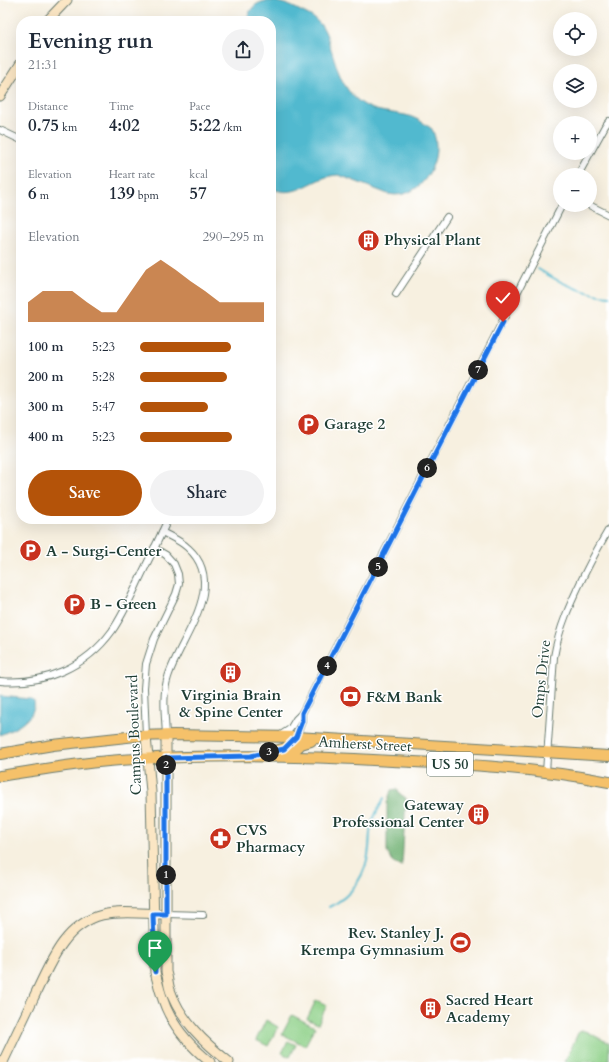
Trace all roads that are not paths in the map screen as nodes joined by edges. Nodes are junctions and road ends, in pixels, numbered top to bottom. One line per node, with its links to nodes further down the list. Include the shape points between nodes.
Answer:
1 (67, 0): 2 (main road)
2 (52, 16)
3 (16, 71): 4 (main road)
4 (0, 96)
5 (609, 121): 8 (street)
6 (0, 130): 7 (street)
7 (16, 138)
8 (582, 168)
9 (597, 209): 11 (street)
10 (558, 212): 19 (street)
11 (609, 215)
12 (447, 216): 13 (street)
13 (396, 294)
14 (166, 524): 16 (street)
15 (609, 528): 25 (street, Omps Drive, via 569,605 556,642)
16 (162, 532): 17 (street); 20 (street, Campus Boulevard, via 192,552 201,567 204,585 200,606 168,678 165,696)
17 (154, 548): 18 (street, via 123,613 113,630 94,651 80,662 53,676 27,681); 21 (street, Campus Boulevard, via 166,555 174,564 179,584 154,639 146,664)
18 (0, 681)
19 (302, 713): 22 (street, via 290,729); 23 (street)
20 (166, 735): 21 (main road, Amherst Street / US 50); 22 (main road, Amherst Street / US 50); 30 (main road, Campus Boulevard)
21 (146, 736): 26 (main road, Amherst Street / US 50, via 52,745); 31 (main road, Campus Boulevard)
22 (277, 737): 23 (main road, Amherst Street / US 50)
23 (296, 737): 24 (main road, Amherst Street / US 50); 27 (main road, via 284,749)
24 (319, 738): 25 (main road, Amherst Street / US 50); 28 (main road, via 301,744)
25 (547, 752): 29 (main road, Amherst Street / US 50); 32 (street, Omps Drive)
26 (0, 754)
27 (251, 756): 28 (main road, Amherst Street / US 50); 30 (main road, Amherst Street / US 50)
28 (289, 756): 32 (main road, Amherst Street / US 50, via 426,762)
29 (609, 756)
30 (166, 758): 31 (main road, Amherst Street / US 50); 36 (main road, Campus Boulevard)
31 (149, 759): 33 (main road, Amherst Street / US 50, via 66,766); 35 (main road, Campus Boulevard)
32 (546, 772): 34 (main road, Amherst Street / US 50)
33 (0, 776)
34 (609, 782)
35 (153, 914): 36 (main road); 38 (main road, via 126,913 101,916 80,926 67,937 44,974); 39 (main road, Campus Boulevard, via 155,972 161,996 180,1032)
36 (166, 914): 37 (street); 40 (main road, Campus Boulevard, via 166,972 170,990 192,1029)
37 (203, 915)
38 (3, 1062)
39 (210, 1062)
40 (229, 1062)

